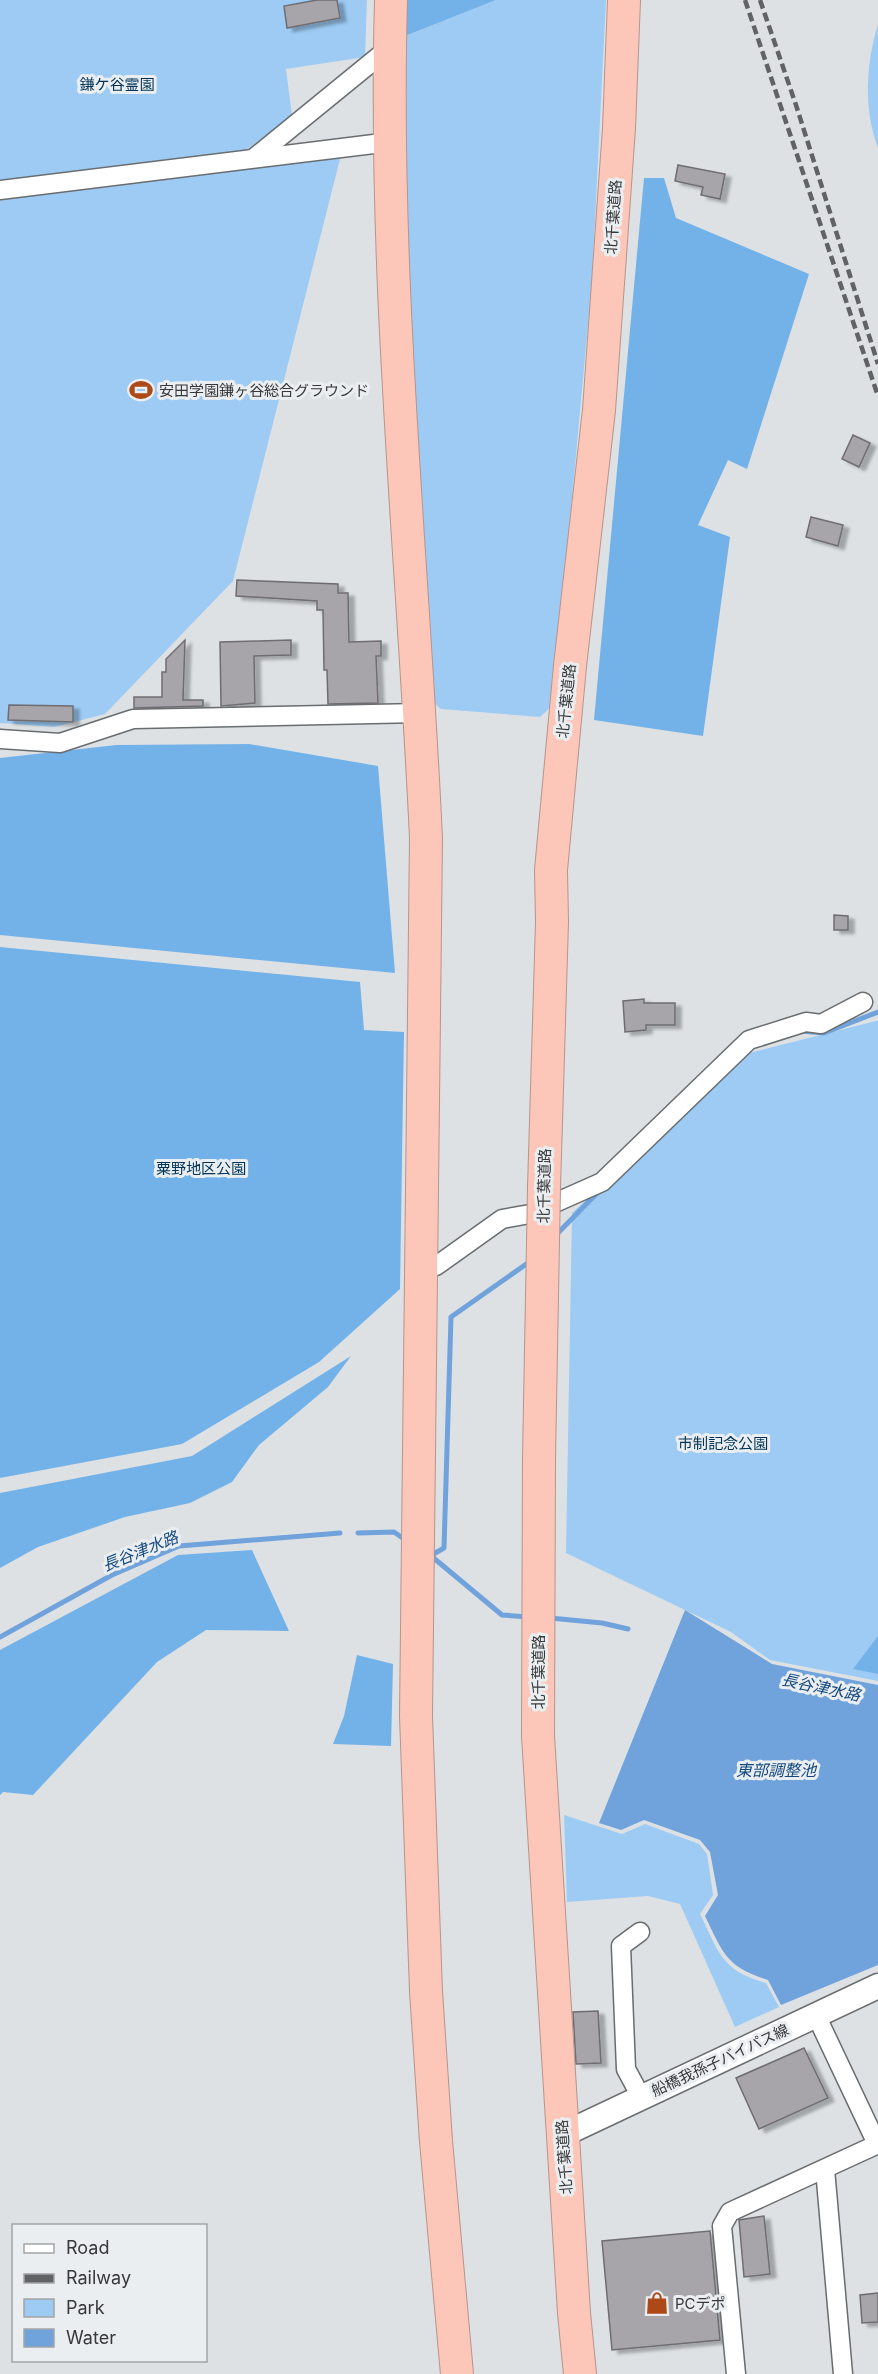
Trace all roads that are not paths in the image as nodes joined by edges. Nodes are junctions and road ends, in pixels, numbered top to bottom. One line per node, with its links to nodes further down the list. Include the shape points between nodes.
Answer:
1 (390, 0): 3 (highway)
2 (624, 0): 15 (highway, 北千葉道路, bridge, via 599,410 551,870 539,1458 538,1736)
3 (389, 48): 4 (highway); 5 (street)
4 (390, 142): 5 (street); 7 (highway, via 405,506)
5 (254, 158): 6 (street)
6 (0, 189)
7 (420, 713): 8 (street, via 133,719 60,742); 18 (highway, via 426,838 416,1716 435,2140)
8 (0, 739)
9 (863, 1002): 10 (street, via 821,1024 806,1022 749,1040 602,1182 530,1214 502,1220)
10 (436, 1266)
11 (640, 1932): 14 (street, via 621,1946 626,2069)
12 (878, 1986): 13 (street, 船橋我孫子バイパス線)
13 (816, 2015): 14 (street, 船橋我孫子バイパス線); 16 (street)
14 (641, 2097): 15 (street, 船橋我孫子バイパス線)
15 (562, 2135): 19 (highway, 北千葉道路)
16 (877, 2144): 17 (street)
17 (825, 2169): 20 (street, via 730,2212 722,2226); 21 (street)
18 (457, 2374)
19 (580, 2374)
20 (736, 2374)
21 (843, 2374)

